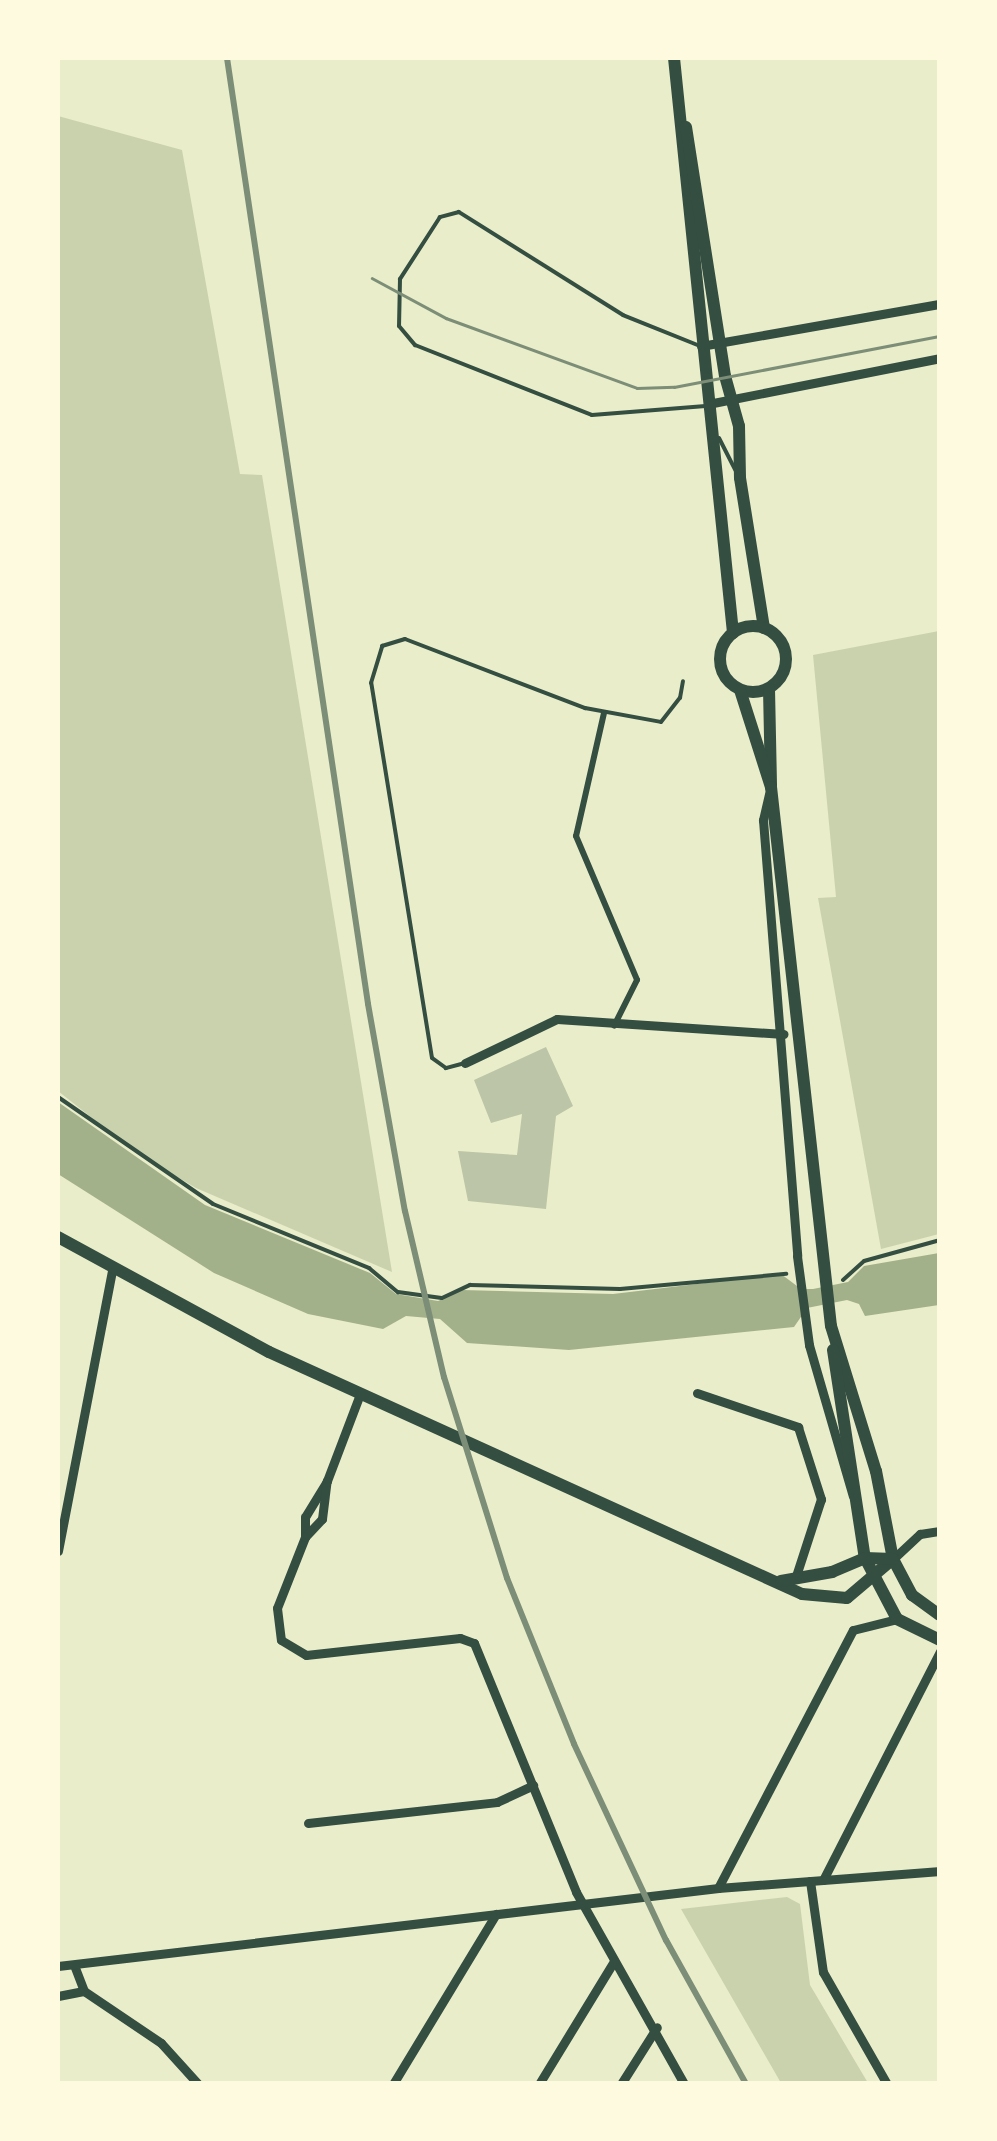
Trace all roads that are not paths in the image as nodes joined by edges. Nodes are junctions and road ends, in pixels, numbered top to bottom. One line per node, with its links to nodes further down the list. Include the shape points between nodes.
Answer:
1 (674, 58): 2 (main road)
2 (678, 90): 4 (main road, via 700,186); 5 (main road)
3 (940, 304): 4 (street)
4 (722, 345): 5 (street); 7 (main road)
5 (700, 346): 8 (main road); 8 (lane, via 622,315 460,212 440,217 400,279 399,326 415,345 592,415)
6 (940, 358): 7 (street)
7 (732, 398): 8 (street); 9 (main road, via 740,426)
8 (706, 405): 9 (lane); 11 (main road)
9 (740, 478): 10 (main road)
10 (764, 628): 11 (main road); 13 (main road, via 786,652 783,673)
11 (733, 633): 14 (main road, via 720,660)
12 (683, 680): 15 (lane, via 680,698 660,722)
13 (768, 689): 14 (main road); 16 (main road, via 776,765)
14 (740, 690): 16 (main road)
15 (604, 714): 17 (street, via 576,836 638,980); 19 (lane, via 405,639 382,646 375,659 372,683 432,1058 446,1068)
16 (771, 787): 18 (street, via 763,820); 22 (main road)
17 (614, 1026): 18 (street); 19 (street, via 557,1018)
18 (784, 1034): 26 (street, via 807,1333)
19 (466, 1063)
20 (58, 1237): 21 (main road)
21 (112, 1270): 24 (main road); 29 (street)
22 (832, 1332): 26 (main road, via 832,1371 857,1482); 32 (main road, via 876,1471)
23 (697, 1393): 34 (street, via 798,1427 821,1498)
24 (360, 1394): 25 (street); 34 (main road, via 538,1479)
25 (327, 1481): 28 (street, via 310,1503); 28 (street, via 322,1519)
26 (852, 1496): 31 (main road)
27 (940, 1531): 32 (street, via 920,1534)
28 (305, 1536): 39 (street, via 277,1608 281,1640 306,1655 460,1638 474,1643)
29 (59, 1537): 30 (street)
30 (58, 1551)
31 (864, 1558): 32 (main road); 33 (main road); 34 (main road)
32 (893, 1559): 33 (main road); 35 (main road, via 912,1595)
33 (875, 1579): 34 (main road, via 848,1598 828,1600); 36 (main road)
34 (788, 1580)
35 (940, 1616)
36 (897, 1619): 37 (main road); 44 (street, via 854,1630)
37 (940, 1640)
38 (940, 1652): 42 (street)
39 (533, 1785): 40 (street, via 496,1802); 45 (street)
40 (308, 1823)
41 (940, 1871): 42 (street)
42 (823, 1880): 43 (street)
43 (810, 1881): 44 (street); 58 (street, via 822,1972)
44 (718, 1888): 45 (street)
45 (582, 1904): 46 (street); 47 (street)
46 (496, 1914): 48 (street); 54 (street)
47 (614, 1961): 52 (street); 55 (street)
48 (74, 1965): 49 (street); 50 (street)
49 (58, 1966)
50 (84, 1991): 51 (street); 53 (street, via 159,2041)
51 (58, 1996)
52 (657, 2027): 56 (street); 57 (street)
53 (198, 2084)
54 (393, 2084)
55 (540, 2084)
56 (622, 2084)
57 (684, 2084)
58 (887, 2084)

